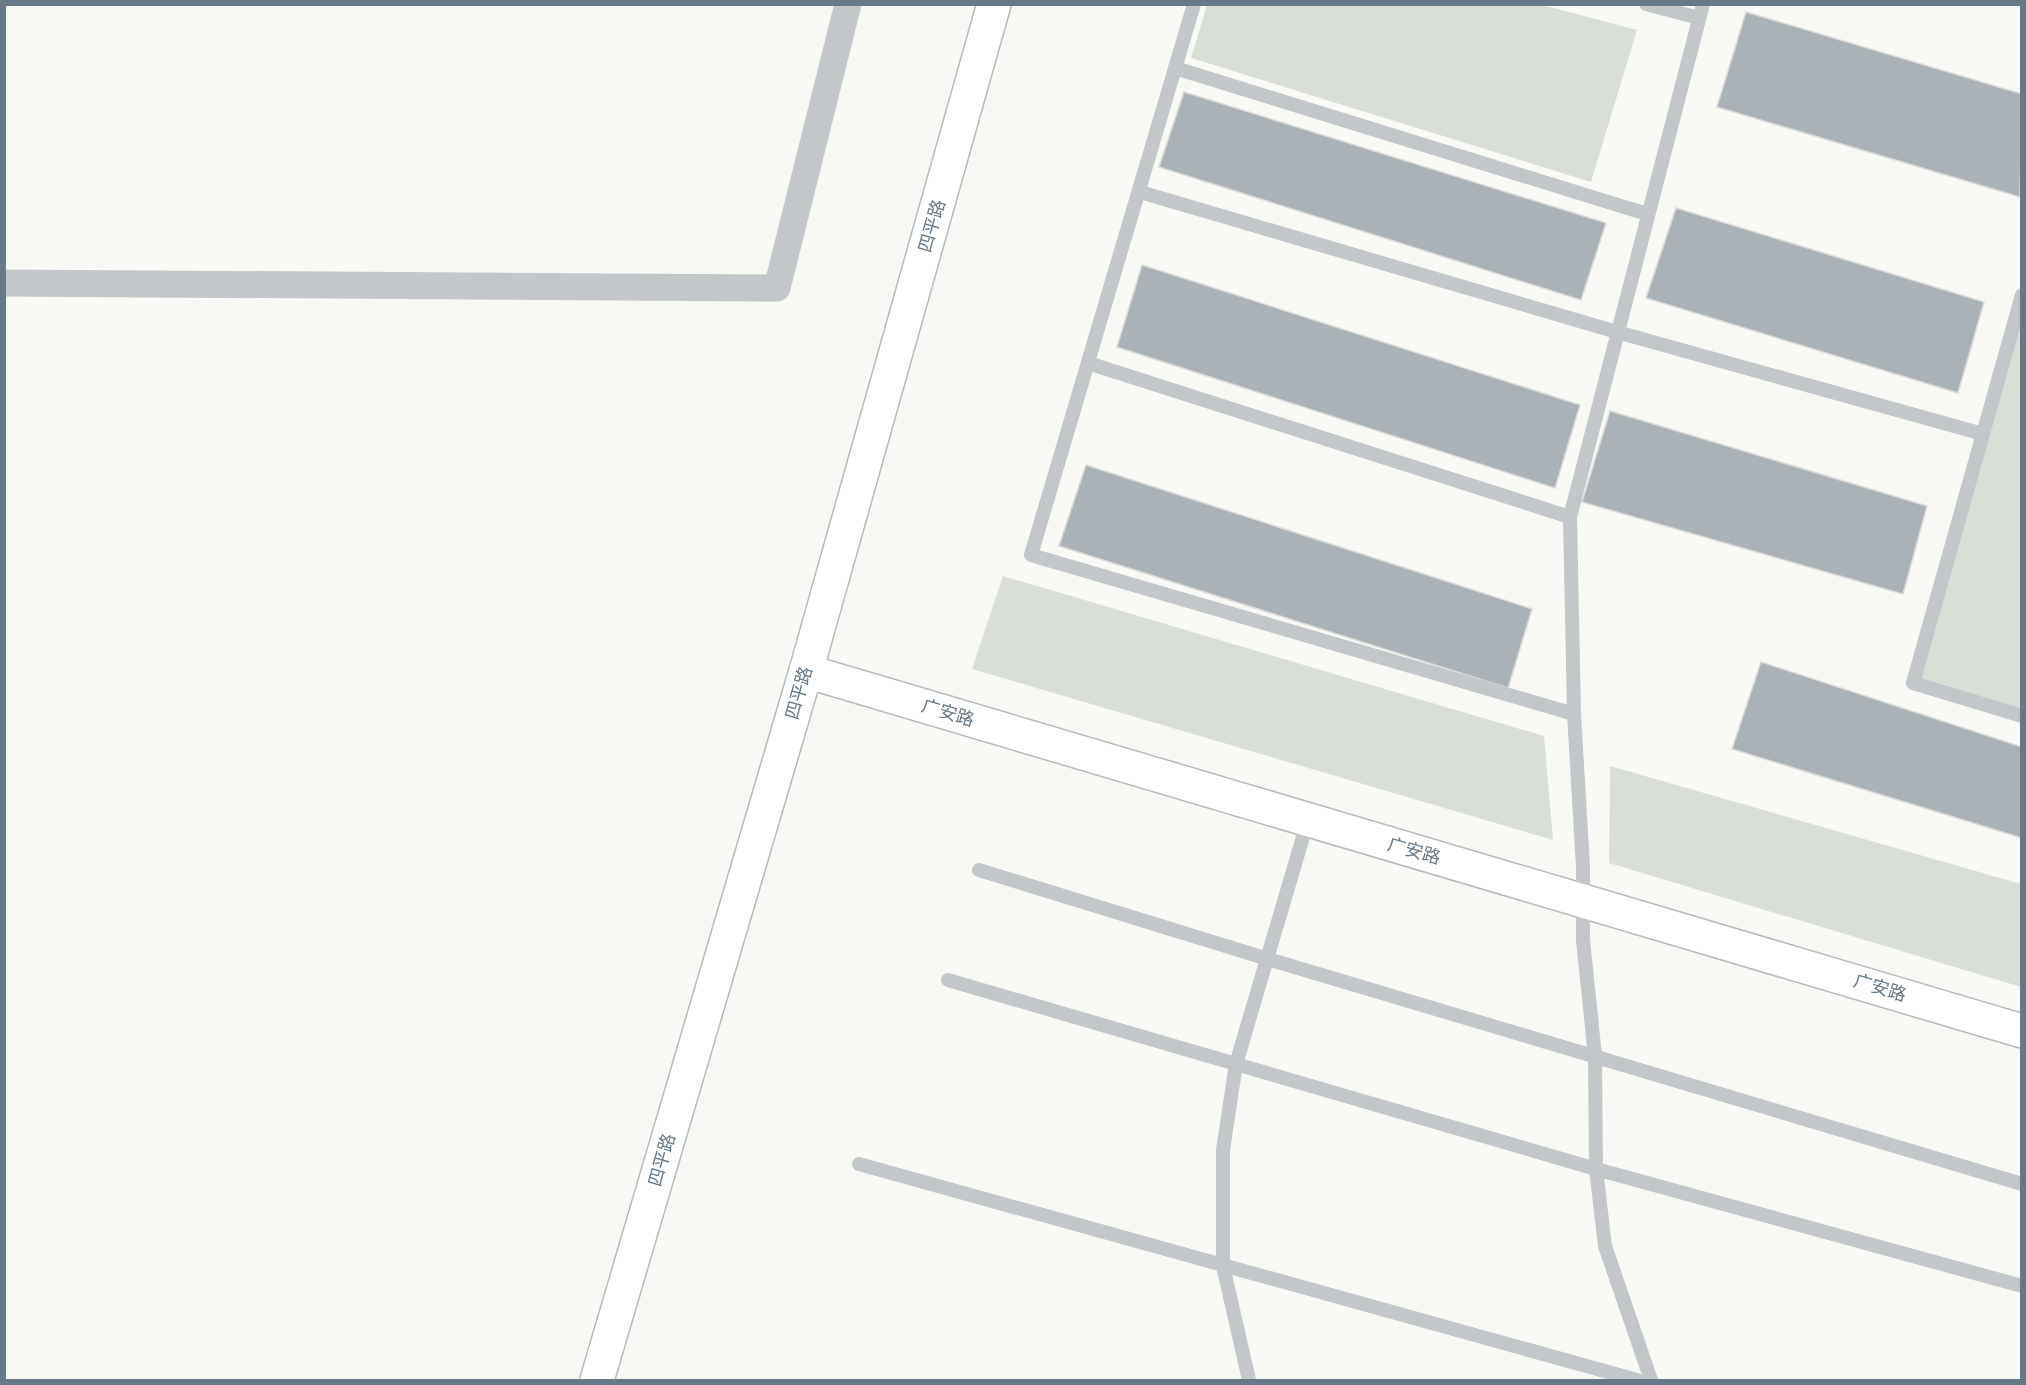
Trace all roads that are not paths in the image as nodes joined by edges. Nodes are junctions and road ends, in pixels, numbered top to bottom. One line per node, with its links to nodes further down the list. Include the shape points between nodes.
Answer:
1 (848, 4): 9 (street, via 777,288)
2 (994, 4): 15 (street, 四平路)
3 (1194, 4): 6 (lane)
4 (1646, 4): 5 (lane)
5 (1701, 11): 8 (lane)
6 (1175, 68): 7 (lane); 8 (lane)
7 (1140, 192): 11 (lane); 12 (lane)
8 (1647, 214): 11 (lane)
9 (4, 283)
10 (2022, 295): 13 (lane)
11 (1617, 332): 13 (lane); 14 (lane)
12 (1088, 363): 14 (lane); 16 (lane, via 1031,555)
13 (1983, 435): 17 (lane, via 1913,683)
14 (1570, 517): 16 (lane)
15 (806, 671): 18 (street, 广安路); 31 (street, 四平路)
16 (1574, 714): 20 (lane)
17 (2022, 716)
18 (1308, 820): 20 (street, 广安路); 21 (lane)
19 (979, 870): 21 (lane)
20 (1584, 899): 23 (street, 广安路); 24 (lane, via 1583,940)
21 (1268, 959): 24 (lane); 25 (lane)
22 (948, 980): 25 (lane)
23 (2022, 1031)
24 (1595, 1056): 27 (lane); 28 (lane)
25 (1236, 1064): 27 (lane); 29 (lane, via 1223,1150)
26 (859, 1164): 29 (lane)
27 (1596, 1169): 30 (lane); 34 (lane, via 1605,1246)
28 (2022, 1184)
29 (1223, 1266): 32 (lane); 33 (lane)
30 (2022, 1286)
31 (597, 1380)
32 (1249, 1380)
33 (1636, 1380)
34 (1651, 1380)

